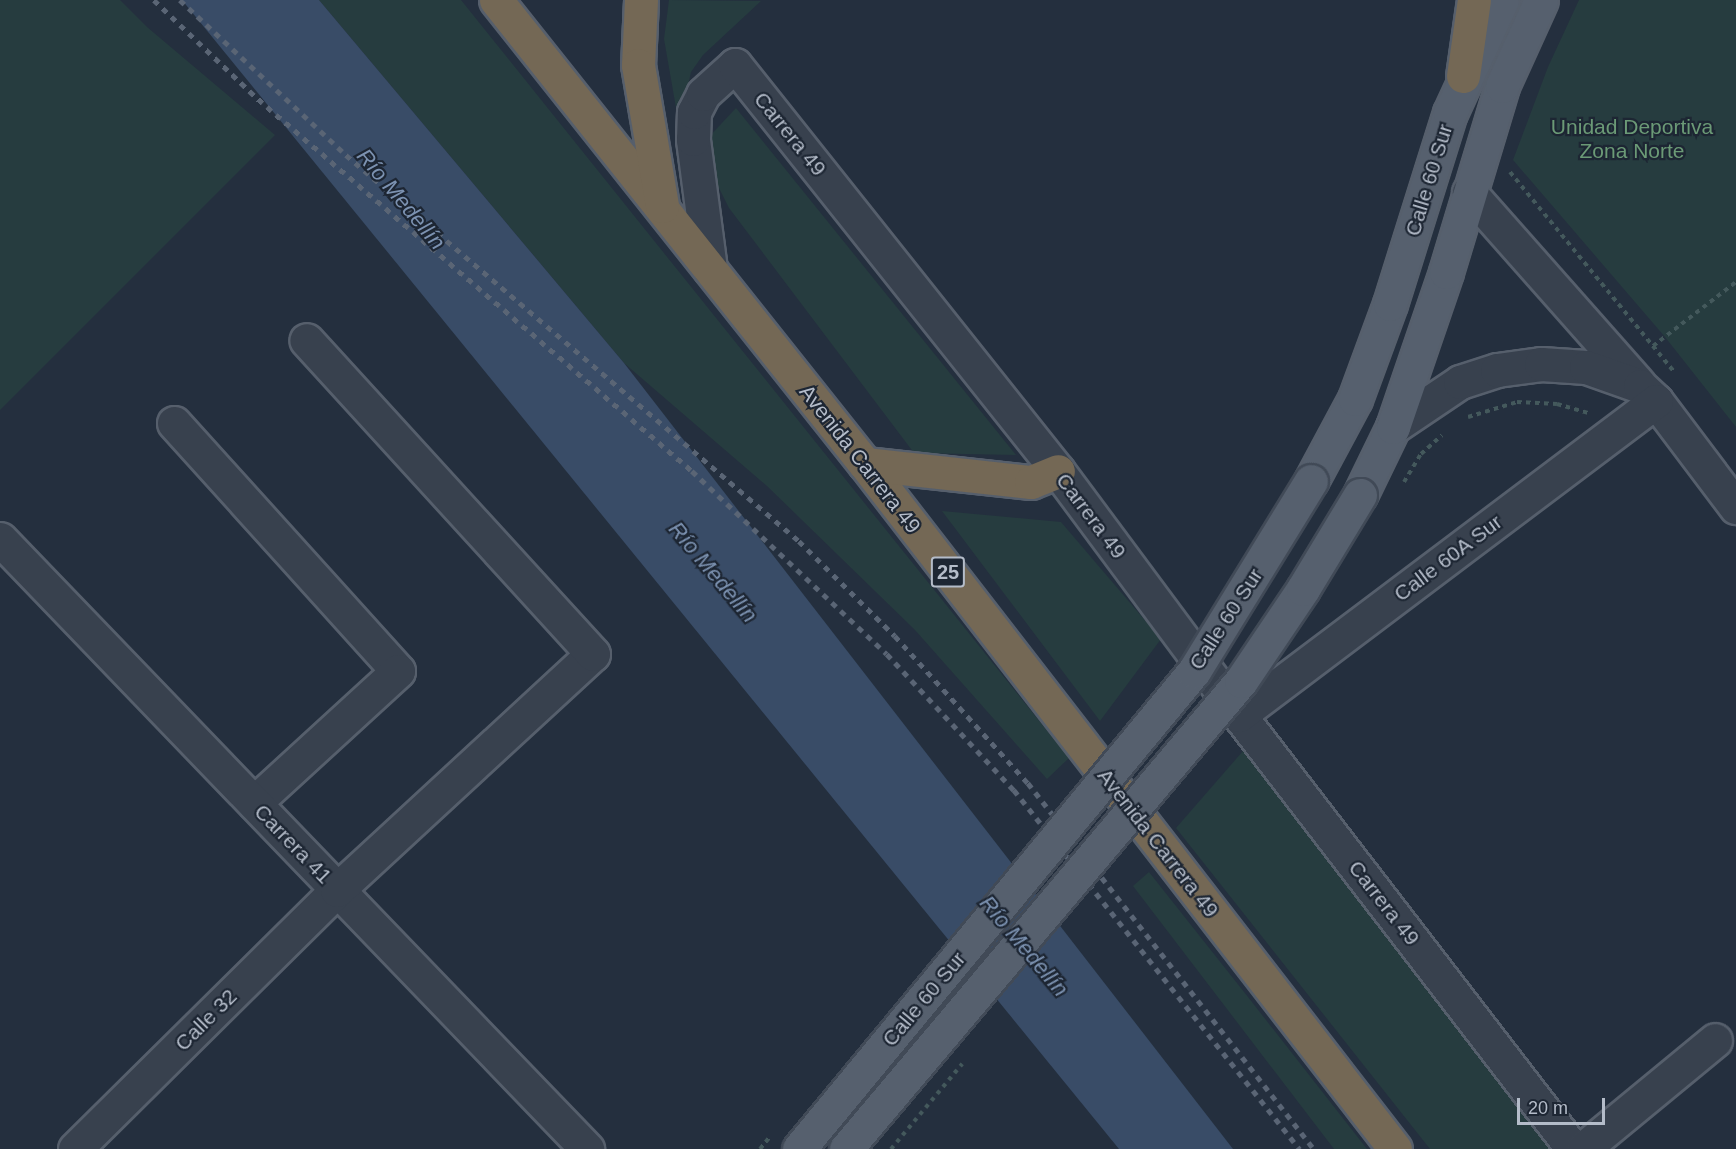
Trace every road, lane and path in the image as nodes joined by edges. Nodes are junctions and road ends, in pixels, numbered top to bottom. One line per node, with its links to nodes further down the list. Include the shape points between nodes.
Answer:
1 (496, 0): 9 (highway, Avenida Carrera 49 / 25)
2 (641, 0): 9 (highway, via 638,65)
3 (1474, 0): 6 (highway)
4 (1502, 0): 6 (main road, Calle 60 Sur)
5 (1541, 0): 8 (main road, Calle 60 Sur, via 1502,86)
6 (1463, 76): 32 (main road, Calle 60 Sur, bridge, via 1355,399 1311,481 1194,671)
7 (1502, 162): 13 (path)
8 (1469, 192): 15 (street); 19 (main road, Calle 60 Sur)
9 (663, 208): 10 (highway, Avenida Carrera 49 / 25)
10 (710, 269): 21 (highway, Avenida Carrera 49 / 25); 22 (street, Carrera 49, via 693,139 694,112 703,94 735,65)
11 (1736, 282): 13 (path)
12 (306, 340): 28 (street, Calle 32, via 592,654)
13 (1653, 346): 14 (path)
14 (1676, 374)
15 (1648, 393): 19 (street, via 1586,367 1542,364 1497,370 1460,382); 24 (street); 26 (street, Calle 60A Sur)
16 (1595, 414): 17 (path, via 1557,404 1517,402)
17 (1462, 420)
18 (174, 423): 27 (street, via 398,671)
19 (1393, 427): 33 (main road, Calle 60 Sur, bridge, via 1360,495 1241,681)
20 (1446, 431): 23 (path, via 1421,454)
21 (865, 464): 22 (highway, via 1031,482); 34 (highway, Avenida Carrera 49 / 25)
22 (1058, 471): 26 (street, Carrera 49)
23 (1403, 484)
24 (1736, 507)
25 (0, 539): 27 (street, Carrera 41)
26 (1239, 715): 35 (street, Carrera 49)
27 (254, 803): 28 (street, Carrera 41)
28 (338, 890): 30 (street, Calle 32); 31 (street, Carrera 41)
29 (1715, 1040): 36 (street)
30 (75, 1149)
31 (587, 1149)
32 (800, 1149)
33 (846, 1149)
34 (1395, 1149)
35 (1573, 1149)
36 (1583, 1149)

